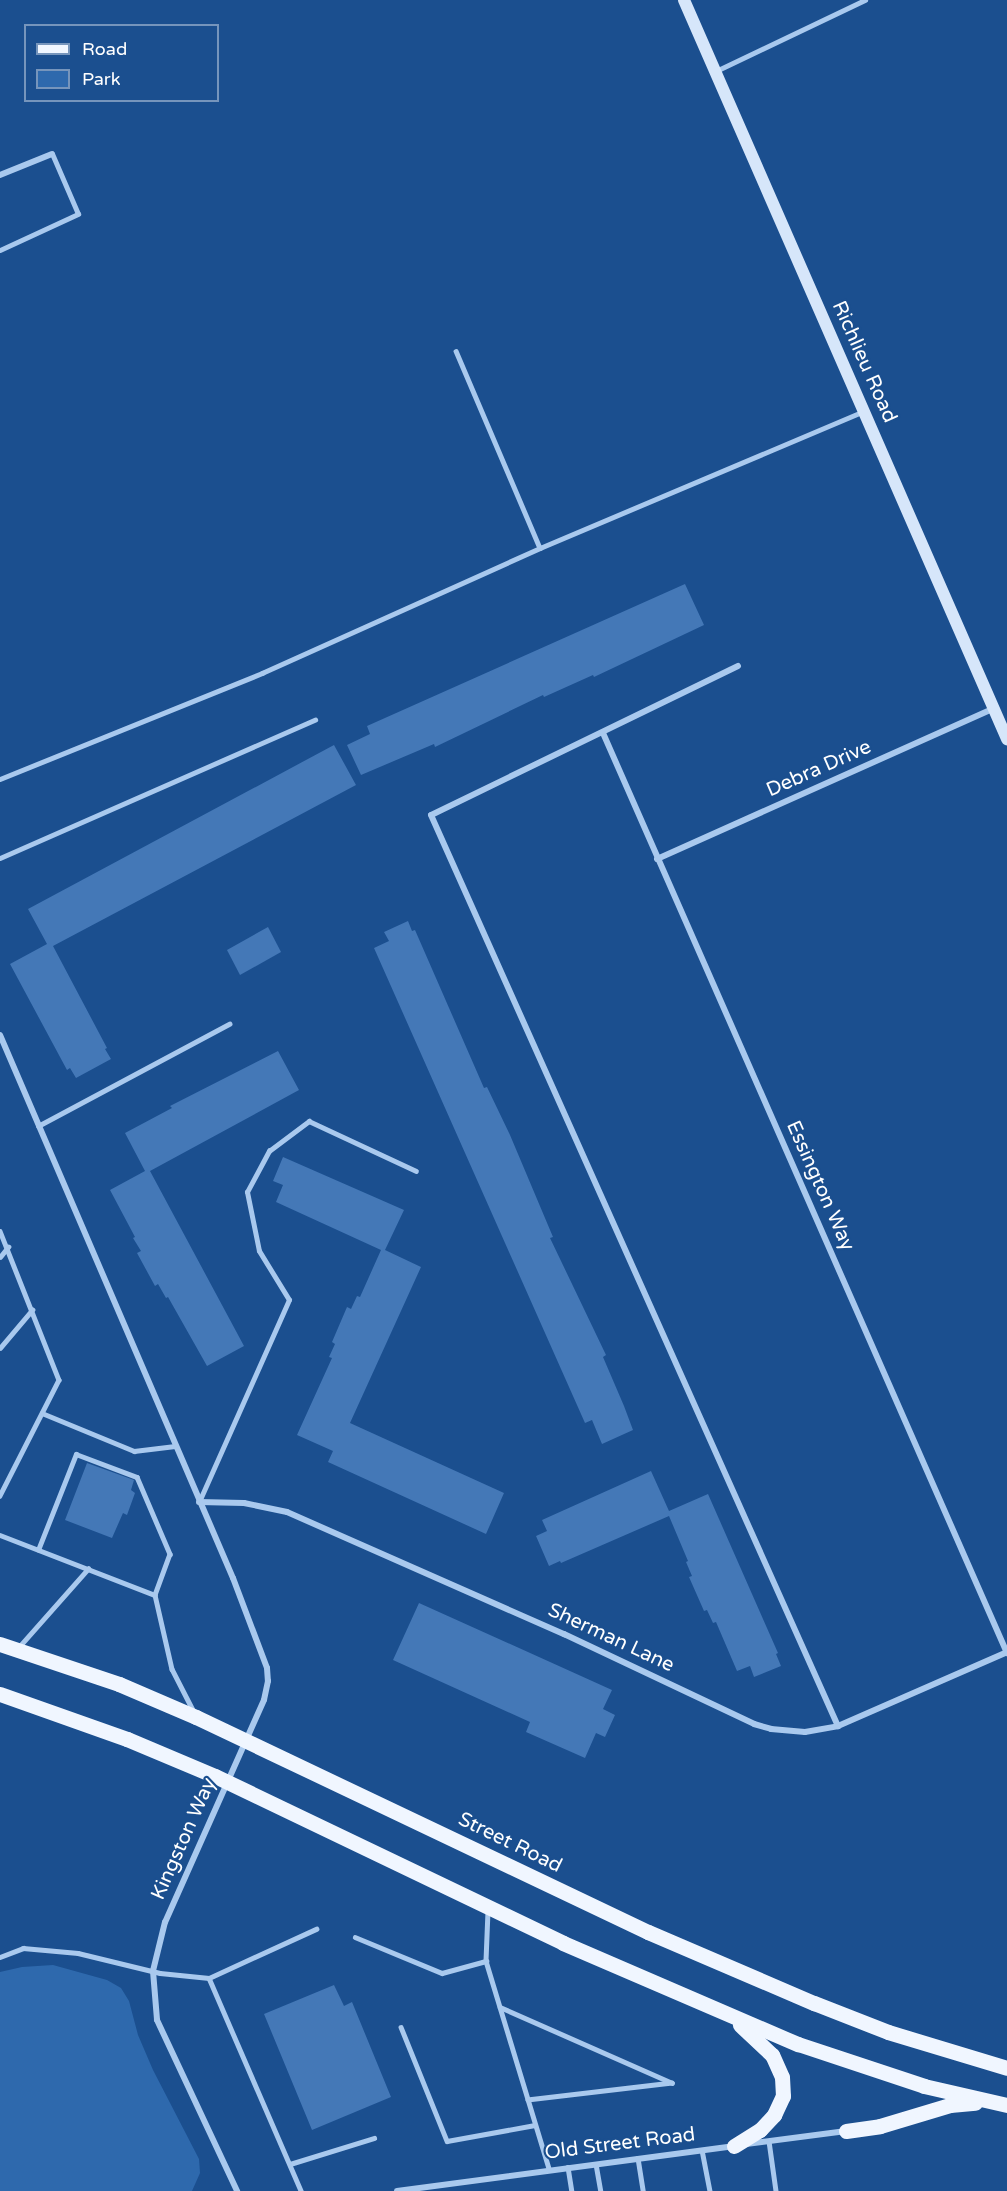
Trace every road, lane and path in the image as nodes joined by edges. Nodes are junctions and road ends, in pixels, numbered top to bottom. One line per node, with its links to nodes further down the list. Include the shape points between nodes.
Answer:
1 (684, 0): 3 (main road, Richlieu Road)
2 (865, 0): 3 (lane)
3 (716, 71): 8 (main road, Richlieu Road)
4 (52, 154): 5 (street); 6 (lane, via 78,214)
5 (0, 175)
6 (0, 250)
7 (456, 351): 9 (lane)
8 (864, 411): 9 (lane); 11 (main road, Richlieu Road)
9 (540, 548): 15 (lane, via 262,673)
10 (738, 666): 13 (street)
11 (994, 708): 14 (main road, Richlieu Road); 17 (street, Debra Drive)
12 (315, 720): 16 (lane)
13 (603, 733): 17 (street, Essington Way); 40 (street, via 431,815)
14 (1007, 739)
15 (0, 779)
16 (0, 858)
17 (657, 859): 37 (street, Essington Way)
18 (229, 1024): 20 (lane)
19 (0, 1035): 20 (street, Kingston Way)
20 (38, 1126): 28 (street, Kingston Way)
21 (416, 1171): 30 (lane, via 309,1121 269,1151 247,1192 259,1251 290,1300)
22 (0, 1231): 23 (lane)
23 (8, 1247): 24 (lane); 25 (lane)
24 (0, 1257)
25 (32, 1310): 26 (lane); 27 (lane, via 59,1380)
26 (0, 1348)
27 (42, 1413): 28 (lane, via 134,1451); 29 (lane)
28 (175, 1446): 30 (street, Kingston Way)
29 (0, 1496)
30 (199, 1502): 40 (street, Sherman Lane, via 244,1503 287,1512 554,1629 754,1724 805,1732); 41 (street, Kingston Way, via 267,1668 264,1700)
31 (0, 1535): 32 (lane)
32 (38, 1550): 33 (lane); 34 (lane, via 76,1454 137,1477 170,1554)
33 (88, 1569): 34 (lane); 36 (lane)
34 (155, 1595): 39 (lane, via 172,1669)
35 (0, 1644): 36 (main road, Street Road)
36 (18, 1649): 39 (main road, Street Road)
37 (1007, 1653): 40 (street, Sherman Lane)
38 (0, 1694): 42 (main road, via 127,1739)
39 (196, 1717): 41 (main road, Street Road)
40 (838, 1726)
41 (246, 1741): 42 (street, Kingston Way); 53 (main road, Street Road, via 648,1932 888,2032)
42 (228, 1782): 43 (main road); 48 (street, Kingston Way, via 165,1922)
43 (488, 1907): 47 (lane); 51 (main road)
44 (316, 1929): 49 (lane)
45 (355, 1937): 47 (lane, via 442,1973)
46 (0, 1957): 48 (lane, via 23,1948 78,1953)
47 (486, 1961): 50 (lane)
48 (153, 1971): 49 (lane); 67 (street, Kingston Way, via 157,2020)
49 (209, 1978): 63 (lane)
50 (500, 2007): 54 (lane); 54 (lane, via 672,2083)
51 (720, 2012): 55 (main road, via 798,2044 924,2086); 60 (main road, via 766,2048 782,2077 783,2096 774,2115 760,2130)
52 (401, 2027): 56 (lane, via 447,2141)
53 (1007, 2068)
54 (528, 2100): 56 (lane)
55 (1003, 2104): 57 (main road, via 950,2105 880,2127)
56 (535, 2125): 66 (lane)
57 (846, 2131): 59 (street, Old Street Road)
58 (374, 2138): 63 (lane)
59 (769, 2141): 60 (street, Old Street Road); 74 (lane)
60 (734, 2146): 61 (street, Old Street Road)
61 (702, 2150): 62 (street, Old Street Road); 73 (lane)
62 (638, 2158): 64 (street, Old Street Road); 72 (lane)
63 (290, 2164): 68 (lane)
64 (596, 2164): 65 (street, Old Street Road); 71 (lane)
65 (568, 2167): 66 (street, Old Street Road); 70 (lane)
66 (549, 2169): 69 (street, Old Street Road)
67 (237, 2191)
68 (302, 2191)
69 (398, 2191)
70 (572, 2191)
71 (601, 2191)
72 (643, 2191)
73 (710, 2191)
74 (776, 2191)

